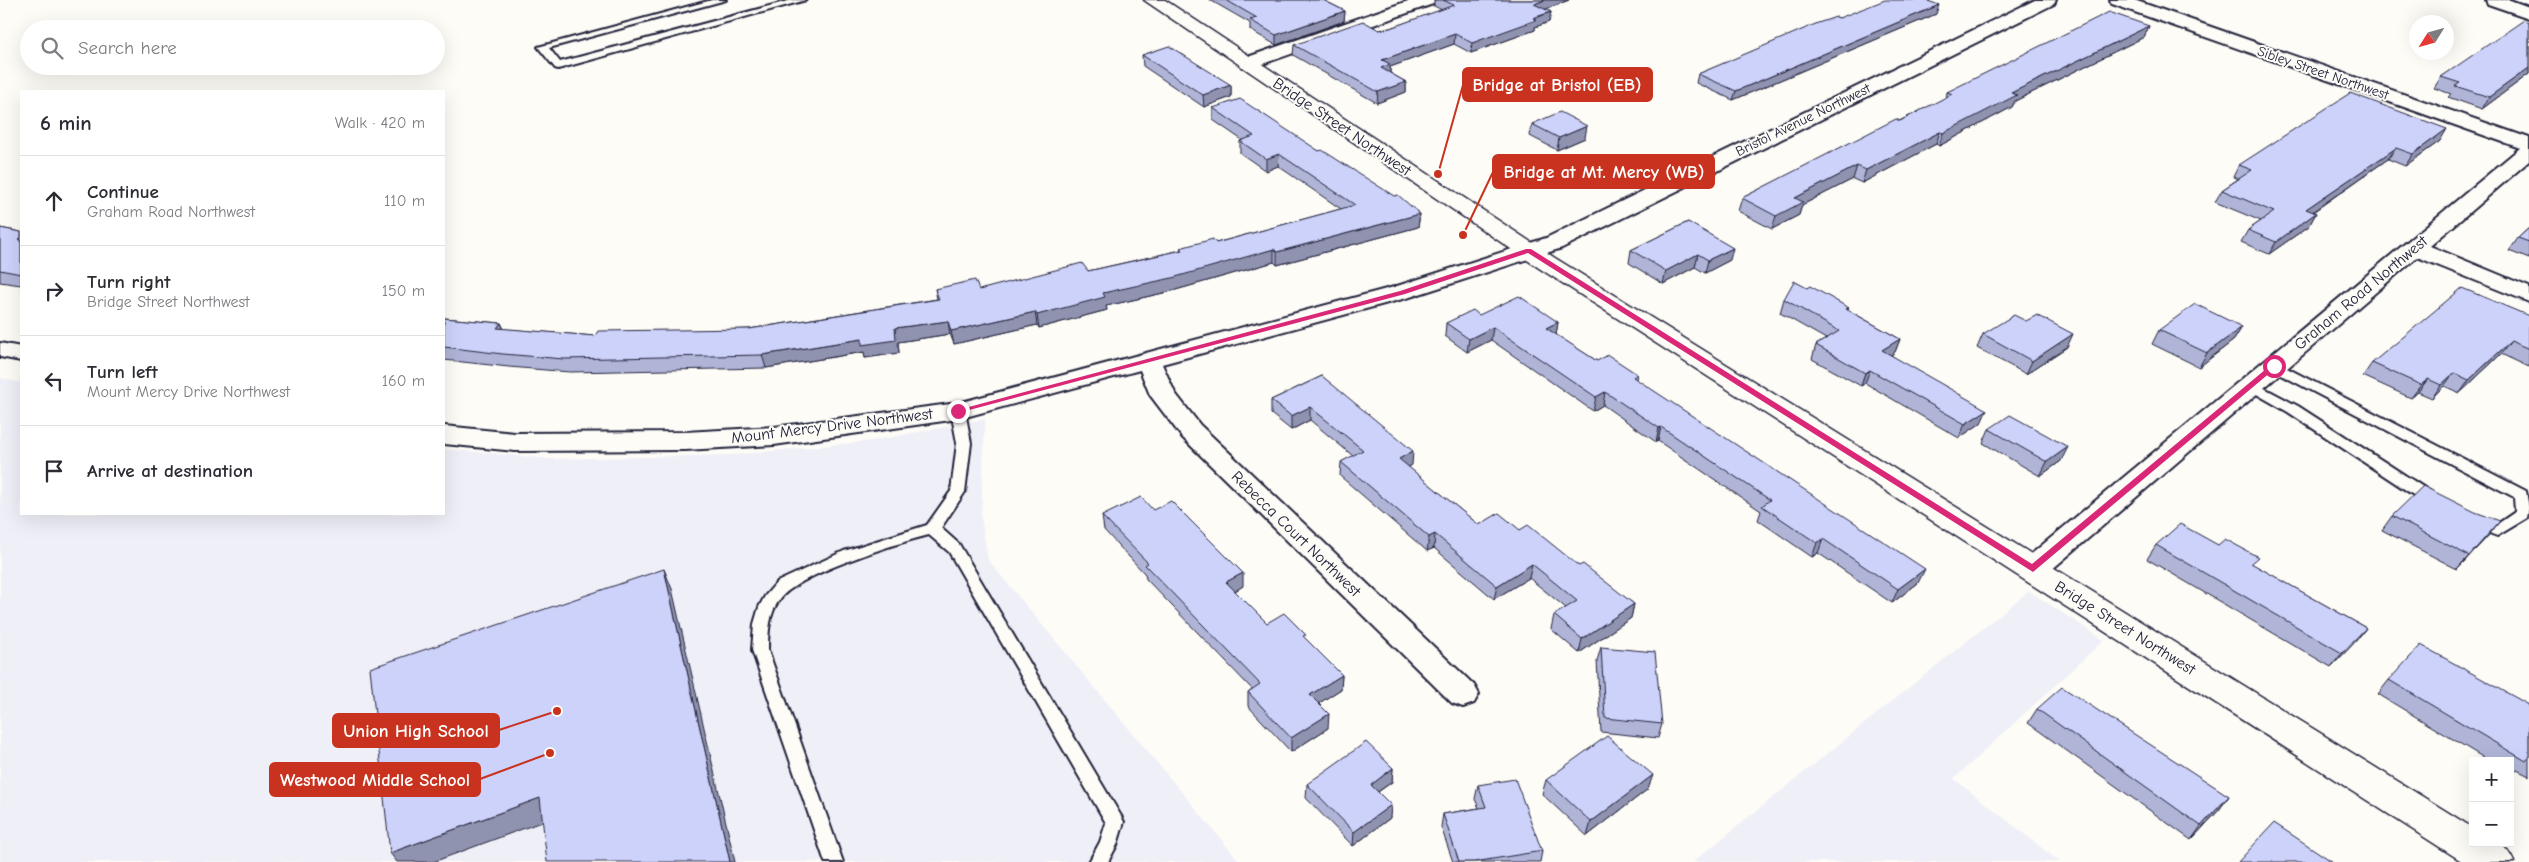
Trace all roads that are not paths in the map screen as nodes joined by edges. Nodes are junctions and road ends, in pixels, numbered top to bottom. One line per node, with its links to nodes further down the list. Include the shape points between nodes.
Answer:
1 (722, 0): 2 (lane, via 676,9 542,47 558,66)
2 (802, 0)
3 (1153, 0): 9 (main road, Bridge Street Northwest)
4 (1427, 0): 9 (street)
5 (2048, 0): 13 (street, Bristol Avenue Northwest, via 1563,238)
6 (2118, 0): 10 (street, Sibley Street Northwest)
7 (2494, 0): 8 (street)
8 (2529, 13)
9 (1248, 63): 13 (main road, Bridge Street Northwest)
10 (2529, 145)
11 (2529, 151): 12 (street, Graham Road Northwest)
12 (2414, 248): 14 (street); 18 (street, Graham Road Northwest)
13 (1529, 251): 17 (street, Mount Mercy Drive Northwest, via 1402,292); 25 (main road, Bridge Street Northwest)
14 (2529, 295)
15 (0, 350): 16 (street)
16 (20, 354)
17 (1148, 360): 20 (street, Mount Mercy Drive Northwest); 26 (street, Rebecca Court Northwest, via 1162,395 1191,432)
18 (2274, 366): 19 (street, Graham Road Northwest); 23 (lane, via 2521,495 2522,514 2497,530)
19 (2251, 385): 22 (lane); 25 (street, Graham Road Northwest)
20 (958, 411): 21 (street, Mount Mercy Drive Northwest, via 774,436 686,441 516,442); 24 (lane, via 964,443 958,492)
21 (445, 435)
22 (2443, 508)
23 (2466, 519)
24 (932, 529): 27 (lane, via 816,569 782,586 760,625 760,650); 28 (lane, via 954,548 1114,822 1108,845)
25 (2033, 569): 29 (main road, Bridge Street Northwest)
26 (1463, 694)
27 (834, 862)
28 (1098, 862)
29 (2495, 862)

